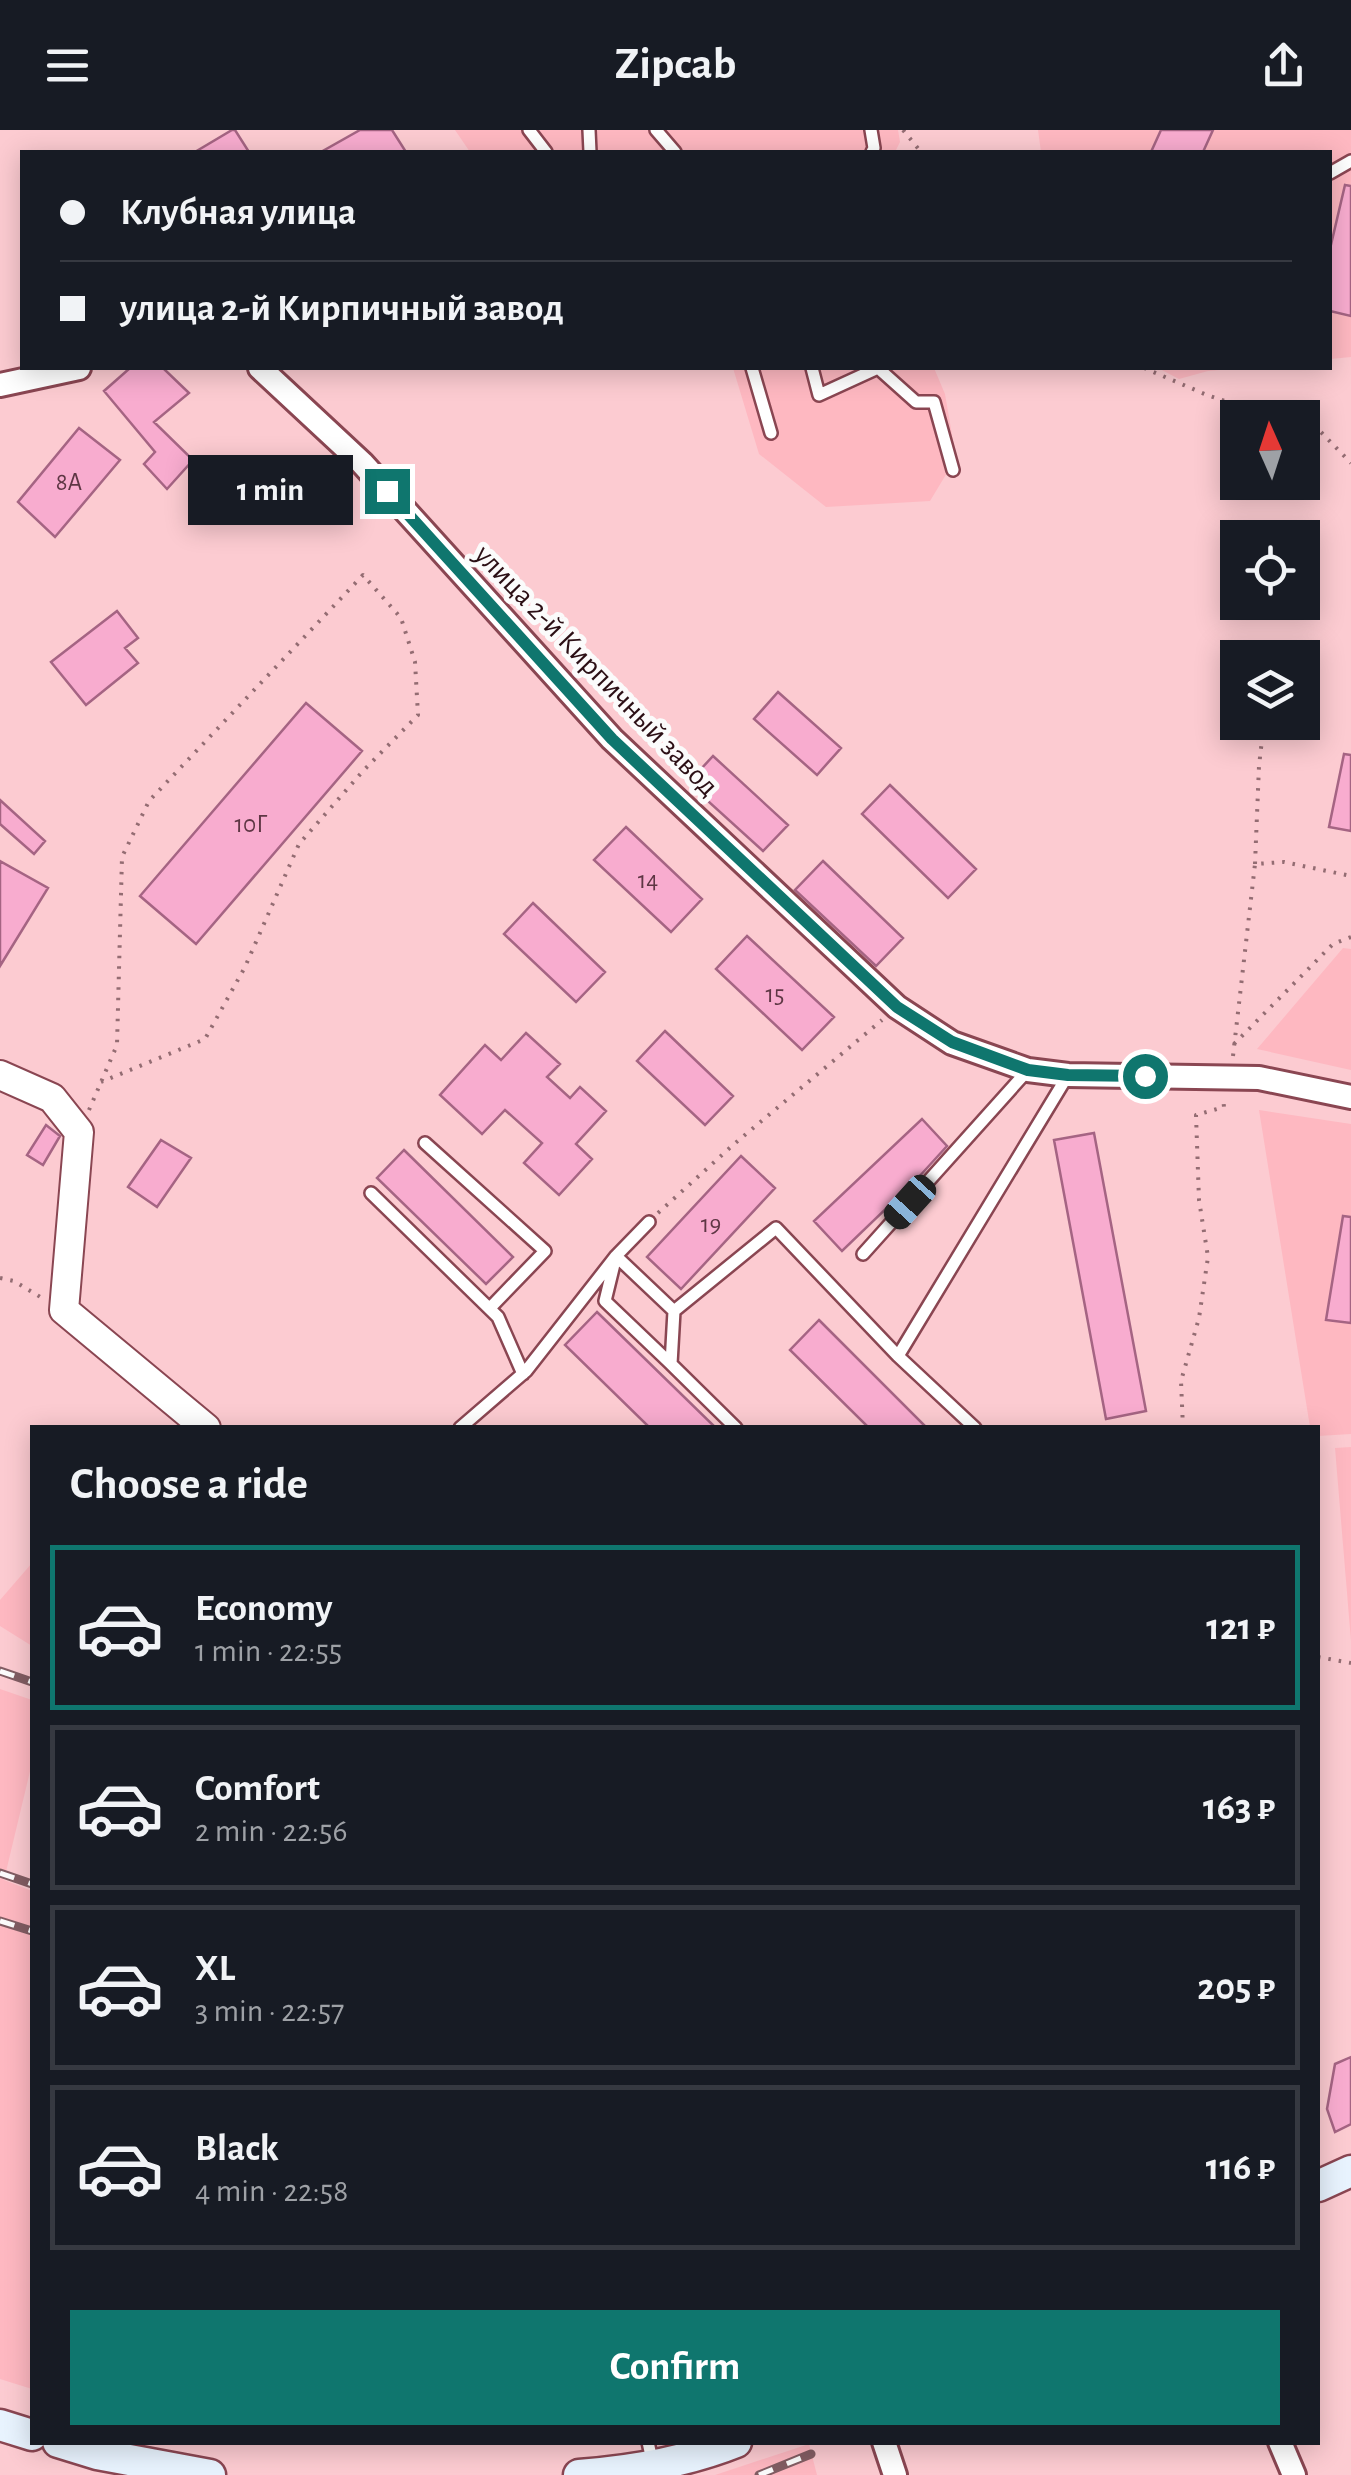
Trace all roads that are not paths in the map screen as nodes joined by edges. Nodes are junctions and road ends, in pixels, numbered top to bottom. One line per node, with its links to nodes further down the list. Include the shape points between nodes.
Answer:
1 (529, 130): 3 (lane)
2 (656, 130): 4 (lane)
3 (544, 150)
4 (673, 150)
5 (70, 370): 11 (street)
6 (262, 370): 14 (street, улица 2-й Кирпичный завод, via 362,463 612,739 897,1007 952,1042)
7 (753, 370): 12 (lane)
8 (813, 370): 9 (lane, via 819,395)
9 (874, 370)
10 (880, 370): 13 (lane, via 916,402 934,402)
11 (0, 385)
12 (772, 434)
13 (953, 470)
14 (1028, 1070): 16 (street, улица 2-й Кирпичный завод); 21 (lane)
15 (0, 1075): 28 (street, via 52,1098 78,1132 64,1310)
16 (1068, 1075): 17 (street, улица 2-й Кирпичный завод, via 1259,1078); 25 (lane)
17 (1351, 1097)
18 (426, 1143): 23 (lane, via 544,1252)
19 (371, 1193): 23 (lane)
20 (648, 1222): 22 (lane)
21 (864, 1254)
22 (616, 1256): 24 (lane); 26 (lane, via 605,1301); 27 (lane)
23 (490, 1308): 27 (lane)
24 (674, 1311): 25 (lane, via 776,1228); 26 (lane)
25 (898, 1356): 31 (lane)
26 (671, 1364): 30 (lane)
27 (523, 1374): 29 (lane)
28 (202, 1425)
29 (464, 1425)
30 (733, 1425)
31 (973, 1425)
32 (1351, 2171): 33 (main road)
33 (1320, 2185)
34 (0, 2425): 35 (main road)
35 (30, 2434)
36 (64, 2445): 41 (main road, via 96,2460)
37 (728, 2445): 40 (main road, via 701,2456)
38 (891, 2445): 43 (street)
39 (1281, 2445): 44 (street)
40 (651, 2454): 42 (main road, via 612,2472)
41 (210, 2475)
42 (579, 2475)
43 (895, 2475)
44 (1294, 2475)

